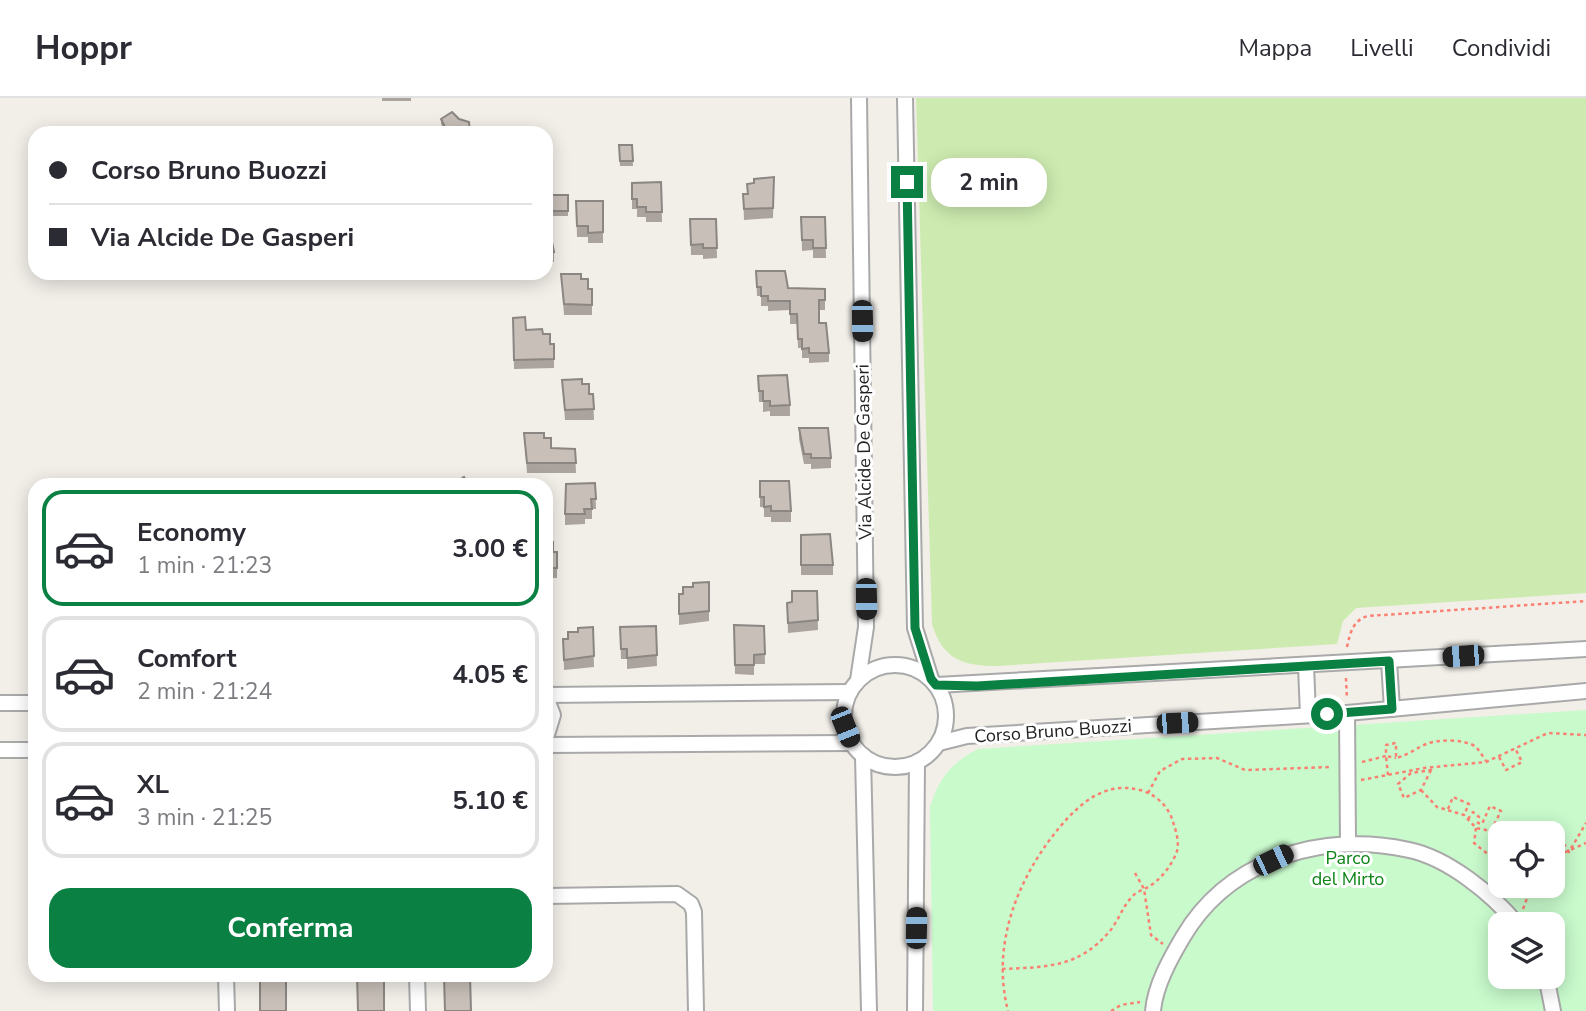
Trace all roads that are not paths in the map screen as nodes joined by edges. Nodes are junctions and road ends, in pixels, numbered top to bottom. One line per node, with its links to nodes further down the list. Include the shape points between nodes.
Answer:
1 (859, 98): 7 (street, Via Alcide De Gasperi, via 866,626)
2 (905, 98): 6 (street, via 915,628)
3 (1586, 649): 4 (street)
4 (1389, 661): 5 (street); 12 (street)
5 (1306, 666): 6 (street); 14 (street)
6 (934, 682): 7 (street, via 902,665 871,671); 16 (street, via 946,714)
7 (854, 686): 9 (street); 15 (street, via 845,718)
8 (1586, 691): 12 (street, Corso Bruno Buozzi)
9 (553, 696)
10 (0, 703): 11 (street)
11 (28, 703)
12 (1392, 709): 13 (street, Corso Bruno Buozzi)
13 (1347, 713): 14 (street, Corso Bruno Buozzi); 22 (street, via 1347,766 1355,781)
14 (1308, 715): 16 (street, Corso Bruno Buozzi, via 967,736)
15 (852, 743): 17 (street); 20 (street)
16 (939, 743): 21 (street)
17 (553, 745)
18 (0, 750): 19 (street)
19 (28, 750)
20 (863, 756): 21 (street, via 889,767); 32 (street)
21 (918, 762): 33 (street)
22 (1348, 842): 24 (street, via 1412,850 1470,878); 28 (street, via 1290,852 1238,878 1195,917 1173,953)
23 (553, 896): 31 (street, via 677,894 691,904)
24 (1506, 912)
25 (226, 982): 29 (street)
26 (417, 982): 30 (street)
27 (1549, 989): 34 (street)
28 (1154, 1005)
29 (226, 1011)
30 (418, 1011)
31 (696, 1011)
32 (869, 1011)
33 (915, 1011)
34 (1553, 1011)

